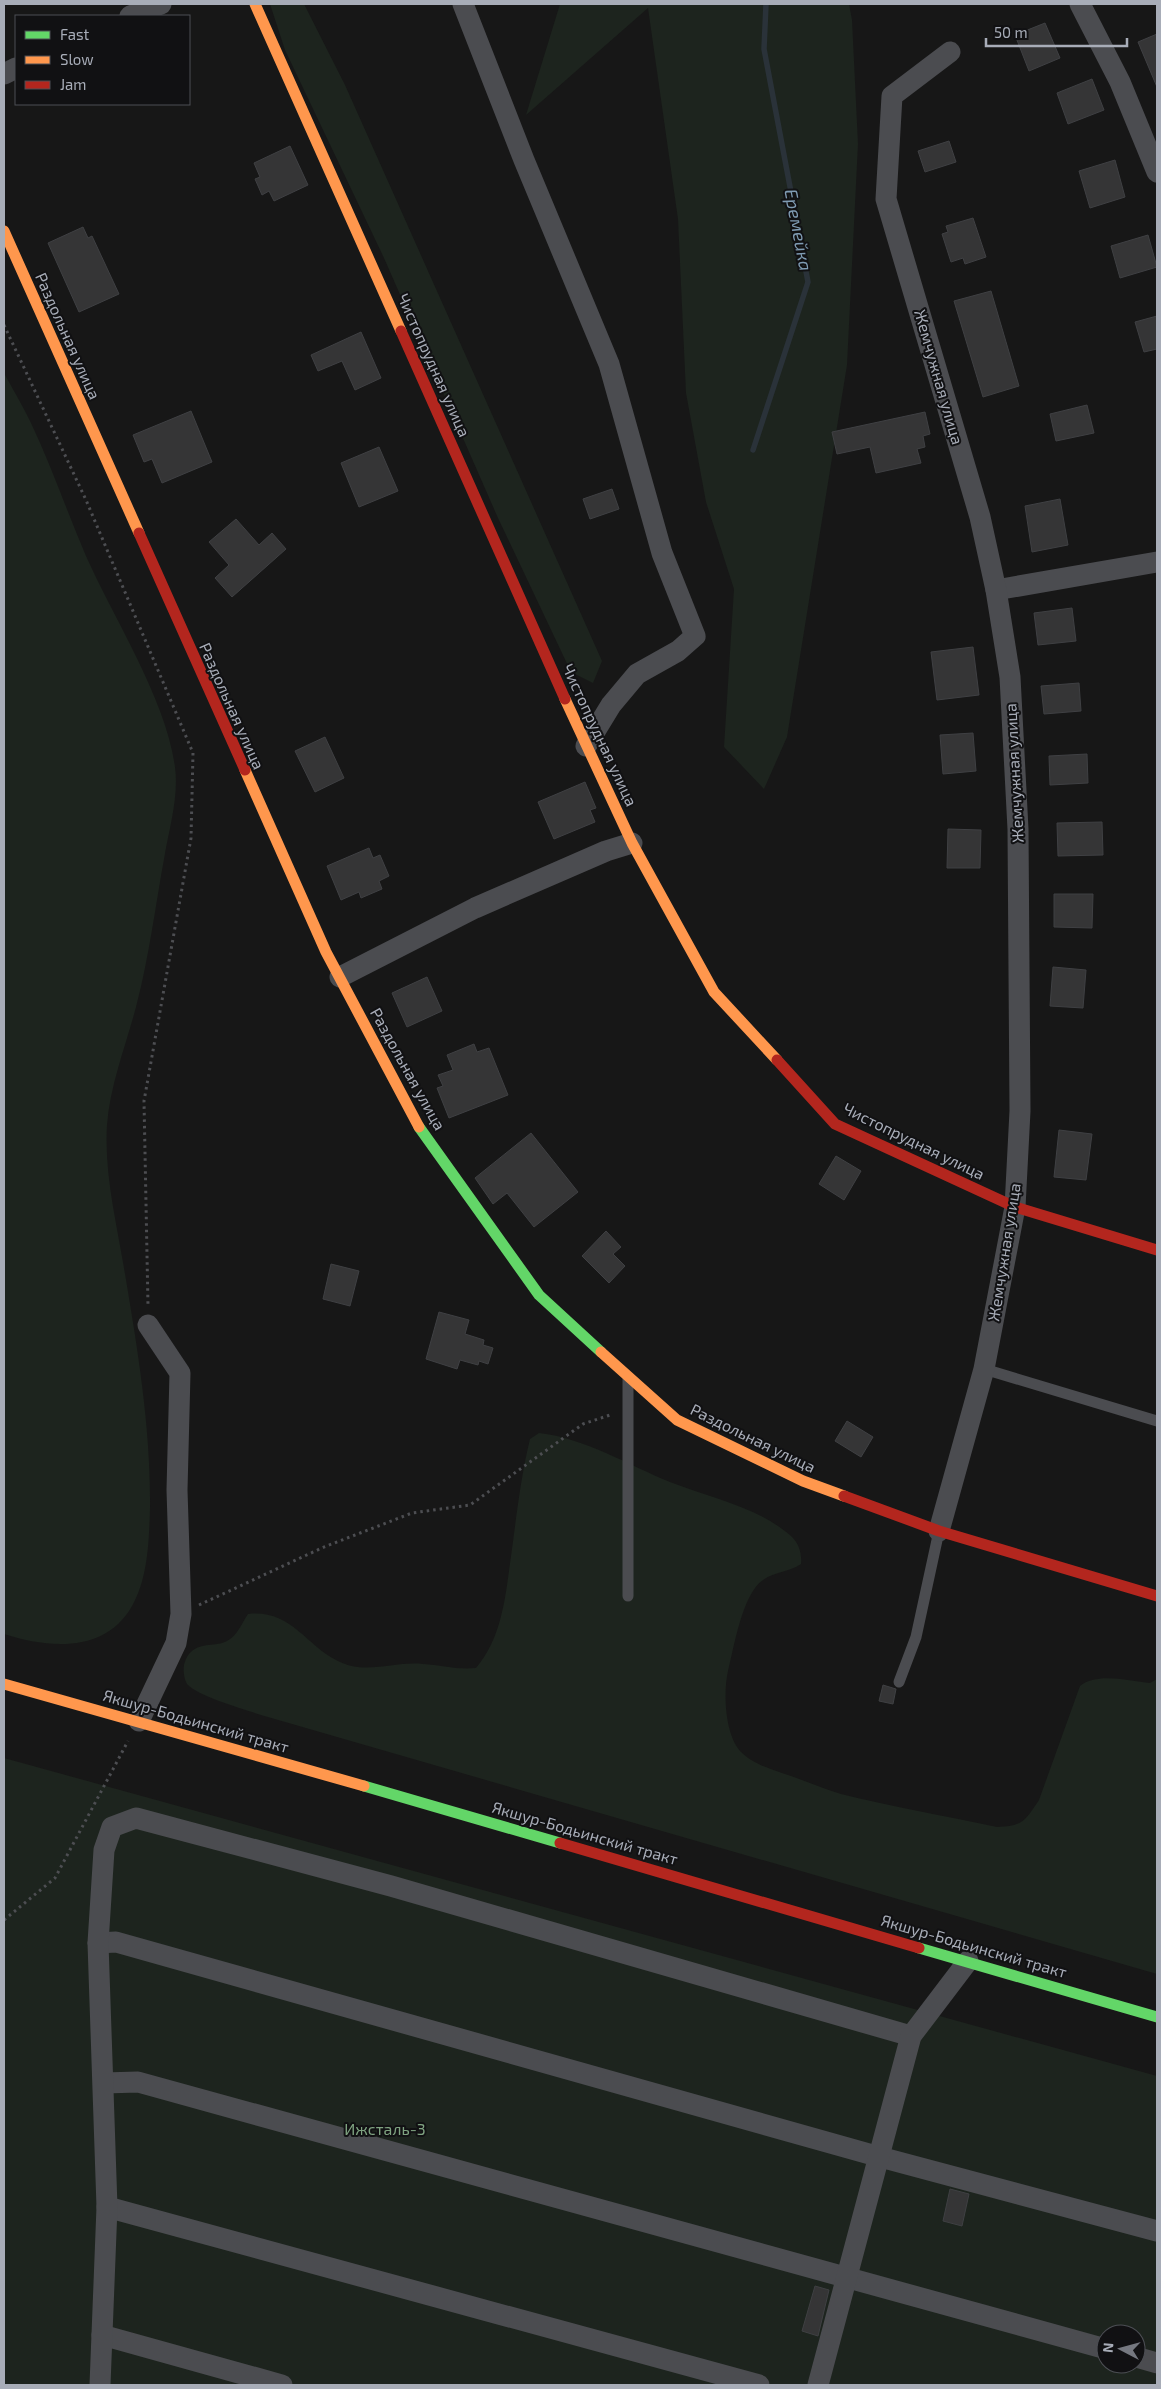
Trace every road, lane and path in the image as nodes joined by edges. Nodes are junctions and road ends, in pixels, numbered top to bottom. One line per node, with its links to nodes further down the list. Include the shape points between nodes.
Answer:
1 (161, 4): 5 (street)
2 (255, 4): 12 (street, Чистопрудная улица)
3 (463, 4): 12 (street, via 609,364 662,553 695,636 678,651 637,674 611,705)
4 (1080, 4): 7 (street, via 1120,82)
5 (133, 15)
6 (950, 52): 11 (street, Жемчужная улица, via 892,96 886,199 980,517)
7 (1157, 172)
8 (4, 231): 14 (street, Раздольная улица, via 234,749)
9 (4, 325): 17 (path, via 86,500 193,753 191,838 144,1101)
10 (1157, 562): 11 (street)
11 (996, 590): 15 (street, Жемчужная улица, via 1010,677 1018,829 1020,1111)
12 (586, 746): 13 (street, Чистопрудная улица)
13 (632, 843): 14 (street, via 606,851 475,908); 15 (street, Чистопрудная улица, via 714,992 834,1124)
14 (340, 977): 19 (street, Раздольная улица, via 417,1124 539,1295)
15 (1015, 1207): 16 (street, Чистопрудная улица); 18 (street, Жемчужная улица)
16 (1157, 1250)
17 (148, 1324): 25 (street, via 180,1373 177,1490)
18 (984, 1369): 21 (lane); 22 (street, Жемчужная улица)
19 (628, 1375): 20 (lane); 22 (street, Раздольная улица, via 677,1420 803,1481)
20 (628, 1409): 23 (lane); 25 (path, via 583,1424 470,1505 412,1513 324,1547)
21 (1157, 1421)
22 (939, 1532): 24 (street, Раздольная улица); 26 (lane, via 916,1637)
23 (628, 1596)
24 (1157, 1596)
25 (181, 1614): 28 (street, via 176,1643)
26 (899, 1682)
27 (4, 1684): 28 (street, Якшур-Бодьинский тракт)
28 (139, 1721): 29 (path, via 55,1878); 31 (street, Якшур-Бодьинский тракт)
29 (4, 1920)
30 (98, 1943): 33 (street, via 104,1850 112,1827 136,1818 391,1886); 34 (street); 35 (street, via 116,1942)
31 (968, 1962): 32 (street, Якшур-Бодьинский тракт); 33 (street)
32 (1157, 2017)
33 (911, 2036): 35 (street)
34 (104, 2083): 36 (street); 38 (street, via 138,2082)
35 (880, 2157): 37 (street); 38 (street)
36 (107, 2207): 39 (street); 43 (street)
37 (1157, 2231)
38 (847, 2279): 40 (street); 44 (street)
39 (102, 2336): 41 (street); 42 (street)
40 (1096, 2346)
41 (100, 2385)
42 (282, 2385)
43 (759, 2385)
44 (818, 2385)

